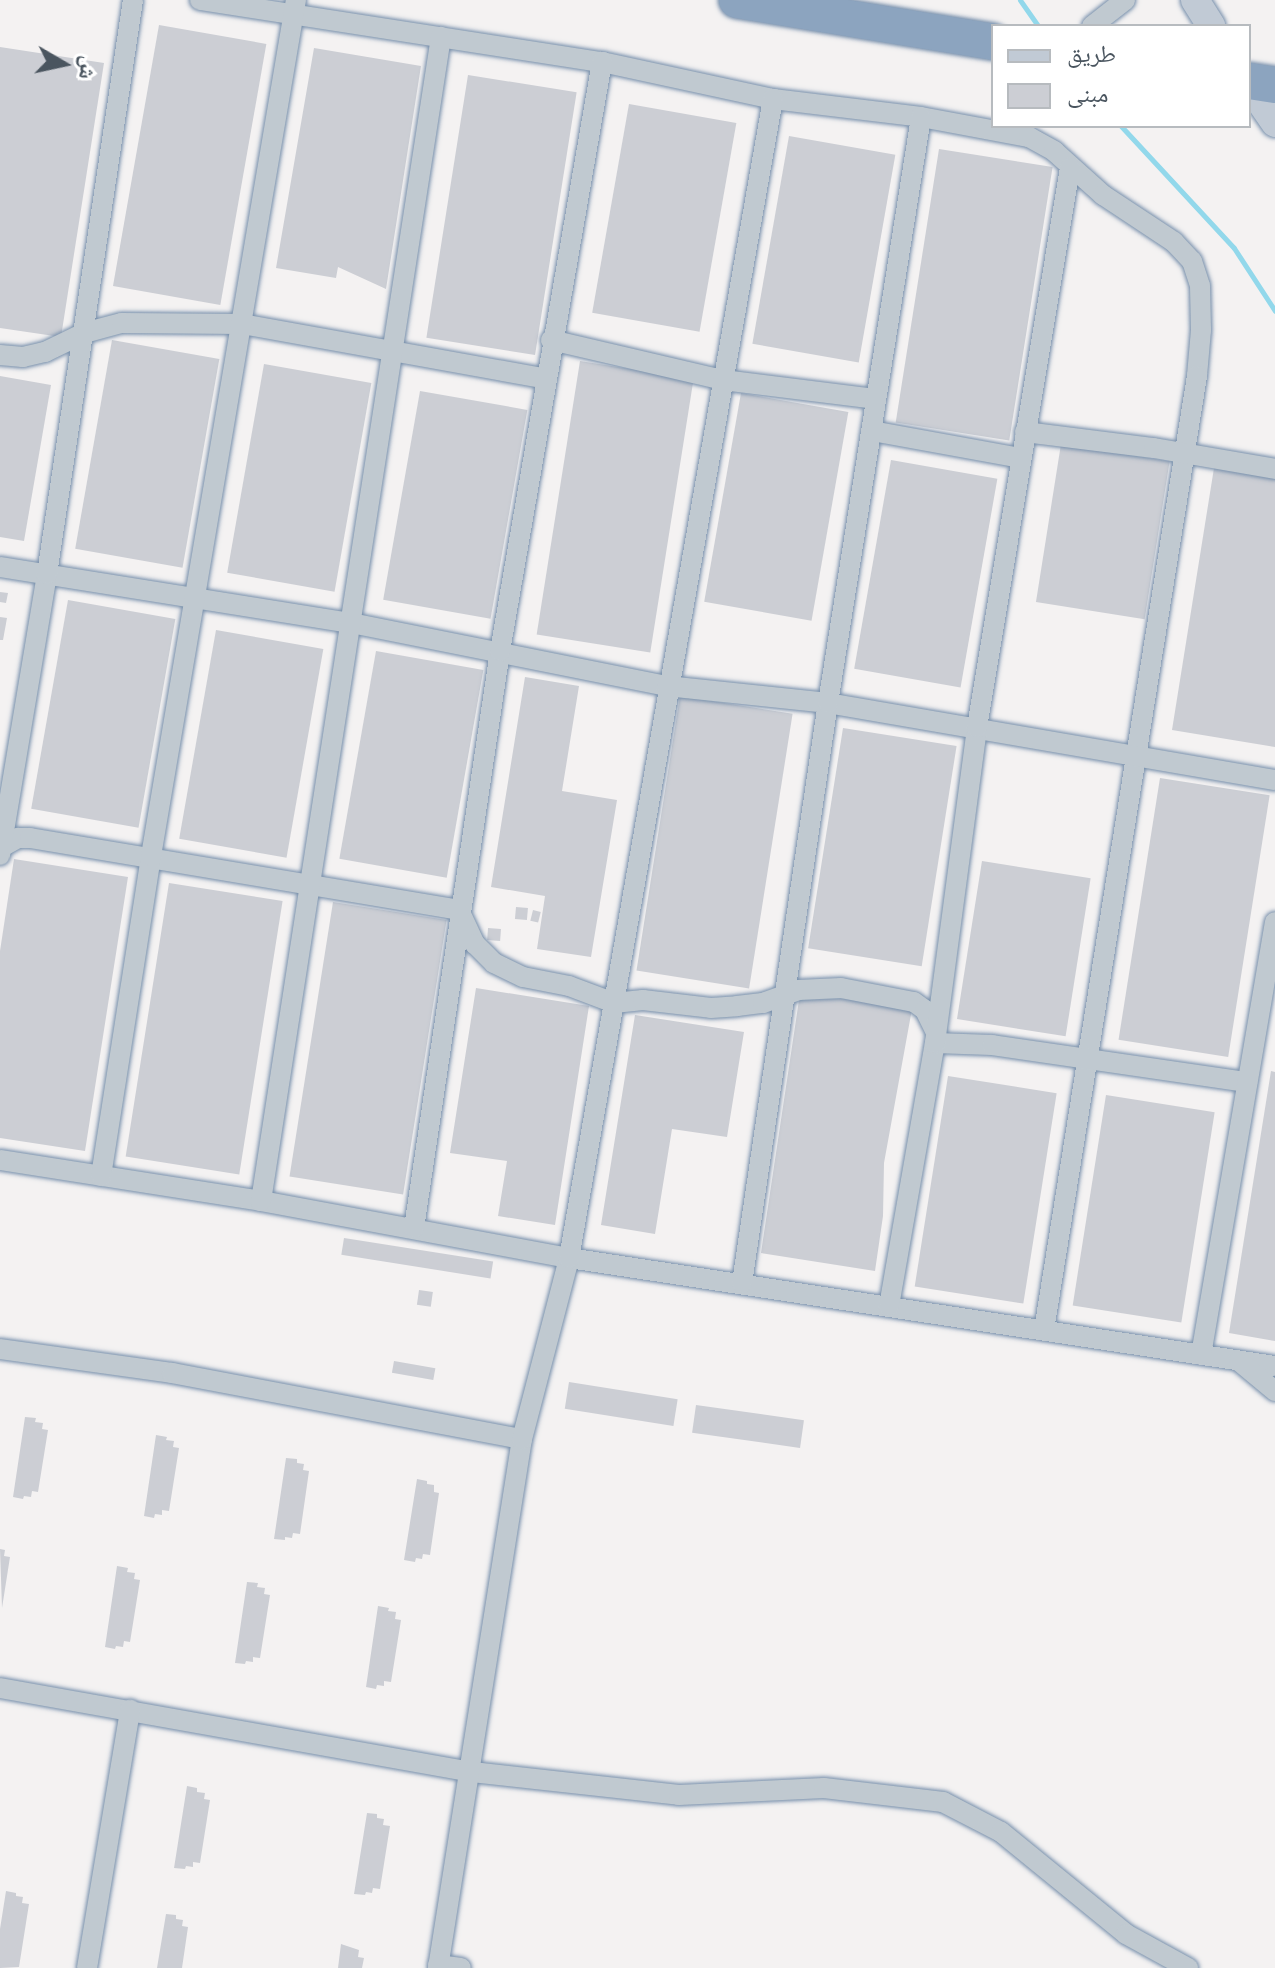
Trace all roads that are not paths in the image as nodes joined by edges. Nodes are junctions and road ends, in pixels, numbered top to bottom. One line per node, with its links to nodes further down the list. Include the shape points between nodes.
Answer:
1 (133, 0): 21 (street)
2 (200, 0): 7 (street)
3 (737, 0): 6 (highway)
4 (1125, 0): 8 (street)
5 (1195, 0): 9 (street)
6 (779, 4): 11 (highway)
7 (294, 7): 10 (street); 20 (street)
8 (1095, 24)
9 (1210, 24)
10 (441, 37): 12 (street); 23 (street)
11 (991, 42)
12 (602, 62): 16 (street); 22 (street)
13 (1251, 83): 14 (highway)
14 (1275, 85)
15 (1251, 86): 18 (street)
16 (773, 99): 17 (street); 26 (street)
17 (921, 117): 19 (street, via 1029,137); 27 (street)
18 (1275, 123)
19 (1070, 168): 29 (street); 30 (street, via 1174,242 1192,261 1200,286 1201,330)
20 (242, 324): 21 (street, via 153,321); 23 (street); 35 (street)
21 (84, 333): 24 (street, via 45,352); 34 (street)
22 (551, 340): 25 (street); 26 (street)
23 (394, 351): 25 (street); 36 (street)
24 (0, 355)
25 (547, 379): 37 (street)
26 (723, 380): 27 (street); 38 (street)
27 (875, 399): 28 (street)
28 (872, 431): 31 (street); 39 (street)
29 (1025, 432): 30 (street); 31 (street)
30 (1185, 453): 32 (street); 41 (street)
31 (1021, 458): 40 (street)
32 (1275, 469)
33 (0, 567): 34 (street)
34 (47, 574): 35 (street); 43 (street)
35 (196, 599): 36 (street); 44 (street)
36 (351, 623): 37 (street); 45 (street)
37 (500, 651): 38 (street); 46 (street)
38 (667, 686): 39 (street); 49 (street)
39 (828, 703): 40 (street); 48 (street)
40 (977, 727): 41 (street); 50 (street)
41 (1137, 754): 42 (street); 52 (street)
42 (1275, 780)
43 (0, 850): 44 (street, via 18,838 30,838)
44 (151, 856): 45 (street); 55 (street)
45 (312, 883): 46 (street); 56 (street)
46 (459, 910): 49 (street, via 475,944 494,963 523,977); 57 (street)
47 (1275, 922): 51 (street)
48 (786, 997): 49 (street, via 711,1008 643,1000); 50 (street, via 821,987 898,996 925,1010); 59 (street)
49 (614, 1003): 58 (street)
50 (936, 1038): 52 (street); 60 (street)
51 (1265, 1048): 53 (street)
52 (1088, 1061): 53 (street); 61 (street)
53 (1247, 1082): 63 (street)
54 (0, 1160): 55 (street)
55 (101, 1176): 56 (street)
56 (261, 1201): 57 (street)
57 (414, 1228): 58 (street)
58 (569, 1258): 59 (street); 67 (street)
59 (742, 1283): 60 (street)
60 (889, 1306): 61 (street)
61 (1044, 1330): 63 (street)
62 (0, 1349): 67 (street, via 172,1373)
63 (1201, 1355): 64 (street)
64 (1239, 1361): 65 (street); 66 (street)
65 (1275, 1366)
66 (1275, 1391)
67 (522, 1439): 70 (street)
68 (0, 1688): 69 (street)
69 (130, 1710): 70 (street); 72 (street)
70 (472, 1772): 71 (street); 74 (street, via 679,1795 812,1788 943,1802 1001,1832 1126,1934)
71 (438, 1967): 73 (street)
72 (87, 1968)
73 (461, 1968)
74 (1188, 1968)

